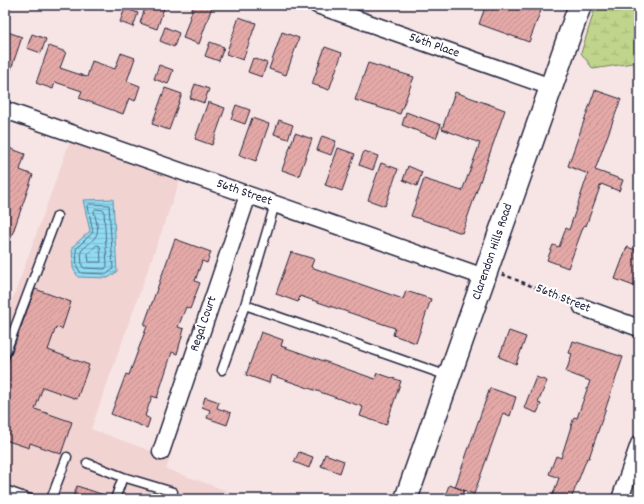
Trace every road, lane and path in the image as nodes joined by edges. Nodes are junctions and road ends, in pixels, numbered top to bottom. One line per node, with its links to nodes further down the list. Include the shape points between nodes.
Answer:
1 (317, 5): 3 (street, 56th Place)
2 (580, 5): 3 (street, Clarendon Hills Road)
3 (551, 87): 8 (street, Clarendon Hills Road)
4 (5, 110): 5 (street, 56th Street)
5 (248, 195): 6 (street, 56th Street); 16 (street, Regal Court)
6 (275, 204): 8 (street, 56th Street); 9 (lane)
7 (57, 216): 12 (lane)
8 (485, 273): 10 (path, 56th Street); 14 (street, Clarendon Hills Road)
9 (245, 305): 13 (lane); 14 (lane)
10 (582, 307): 11 (street, 56th Street)
11 (639, 328)
12 (5, 354)
13 (222, 370)
14 (449, 376): 25 (street, Clarendon Hills Road)
15 (639, 444): 26 (street)
16 (161, 452)
17 (67, 457): 23 (lane)
18 (87, 463): 19 (lane)
19 (123, 477): 21 (lane); 24 (lane)
20 (5, 490): 22 (lane)
21 (173, 492)
22 (30, 499)
23 (51, 499)
24 (115, 499)
25 (406, 499)
26 (620, 499)

